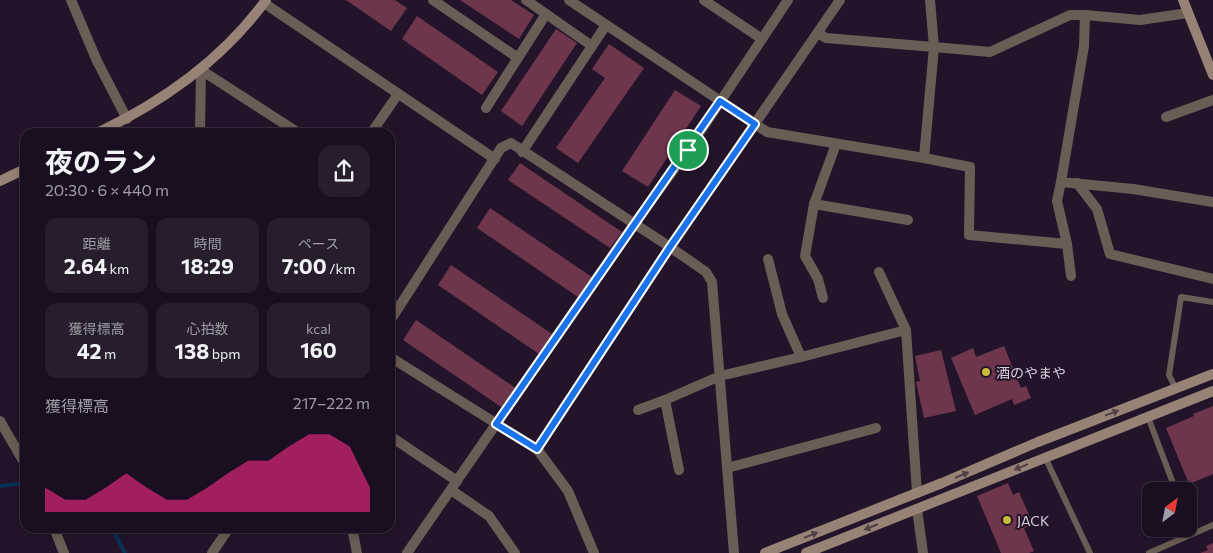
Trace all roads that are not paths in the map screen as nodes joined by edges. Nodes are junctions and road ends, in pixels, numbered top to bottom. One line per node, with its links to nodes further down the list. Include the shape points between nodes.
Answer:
1 (71, 0): 27 (street)
2 (433, 0): 19 (street)
3 (526, 0): 12 (street)
4 (705, 0): 16 (street)
5 (788, 0): 16 (street)
6 (840, 0): 15 (street)
7 (930, 0): 18 (street)
8 (1183, 0): 11 (street)
9 (573, 1): 14 (street)
10 (265, 2): 20 (street, via 240,34); 22 (street)
11 (1188, 13): 13 (street, via 1140,20); 21 (street)
12 (546, 14): 17 (street); 19 (street)
13 (1085, 16): 18 (street, via 1070,15 990,52); 39 (street, via 1084,46)
14 (606, 25): 17 (street); 24 (street)
15 (818, 33): 18 (street, via 826,38); 28 (street)
16 (762, 39): 24 (street)
17 (592, 46): 34 (street)
18 (934, 47): 35 (street)
19 (518, 58): 25 (street)
20 (201, 70): 27 (street); 30 (street); 31 (street)
21 (1213, 75)
22 (398, 94): 32 (street); 36 (street)
23 (1213, 100): 26 (street)
24 (720, 101): 28 (street); 44 (street)
25 (486, 108)
26 (1166, 117)
27 (127, 119): 29 (street)
28 (755, 124): 33 (street, via 767,132); 46 (street)
29 (108, 128)
30 (200, 128)
31 (291, 128)
32 (375, 128)
33 (836, 144): 35 (street); 42 (street)
34 (522, 152): 36 (street, via 511,143 501,148); 44 (street)
35 (924, 158): 45 (street, via 970,167 969,234)
36 (495, 159): 53 (street)
37 (20, 171): 38 (street)
38 (0, 181)
39 (1061, 182): 40 (street); 45 (street, via 1057,201)
40 (1077, 183): 41 (street); 50 (street, via 1097,209 1110,254)
41 (1213, 202)
42 (814, 204): 43 (street); 51 (street, via 805,256 818,279)
43 (908, 220)
44 (634, 224): 46 (street); 65 (street)
45 (1067, 244): 49 (street)
46 (670, 247): 58 (street, via 706,272 712,282); 68 (street)
47 (768, 259): 55 (street, via 782,314)
48 (879, 272): 54 (street)
49 (1071, 276)
50 (1213, 279)
51 (823, 298)
52 (1213, 302): 59 (lane, via 1181,297 1169,375)
53 (395, 313)
54 (906, 330): 55 (street); 76 (street)
55 (800, 357): 58 (street)
56 (395, 360): 65 (street)
57 (1213, 374): 59 (street)
58 (720, 376): 61 (street); 71 (street)
59 (1176, 389): 76 (street, one-way to 59)
60 (1213, 391): 63 (street)
61 (665, 400): 62 (street); 72 (street)
62 (638, 410)
63 (1148, 417): 70 (street); 74 (lane)
64 (0, 420): 69 (street)
65 (496, 424): 68 (street); 73 (street)
66 (876, 428): 71 (street)
67 (395, 439): 73 (street)
68 (537, 449): 89 (street, via 568,492)
69 (20, 455)
70 (1045, 458): 77 (street, one-way to 77); 94 (lane)
71 (727, 468): 90 (street)
72 (679, 470)
73 (457, 481): 75 (street)
74 (1173, 482)
75 (451, 490): 87 (street); 88 (street, via 490,516)
76 (917, 493): 91 (street, one-way to 76)
77 (917, 509): 92 (street, one-way to 92); 93 (street)
78 (1213, 525): 79 (lane)
79 (1198, 531)
80 (56, 533): 84 (street)
81 (226, 533): 85 (street)
82 (353, 533): 86 (street)
83 (1183, 538): 95 (lane)
84 (64, 553)
85 (212, 553)
86 (357, 553)
87 (407, 553)
88 (515, 553)
89 (594, 553)
90 (734, 553)
91 (765, 553)
92 (806, 553)
93 (923, 553)
94 (1090, 553)
95 (1149, 553)

